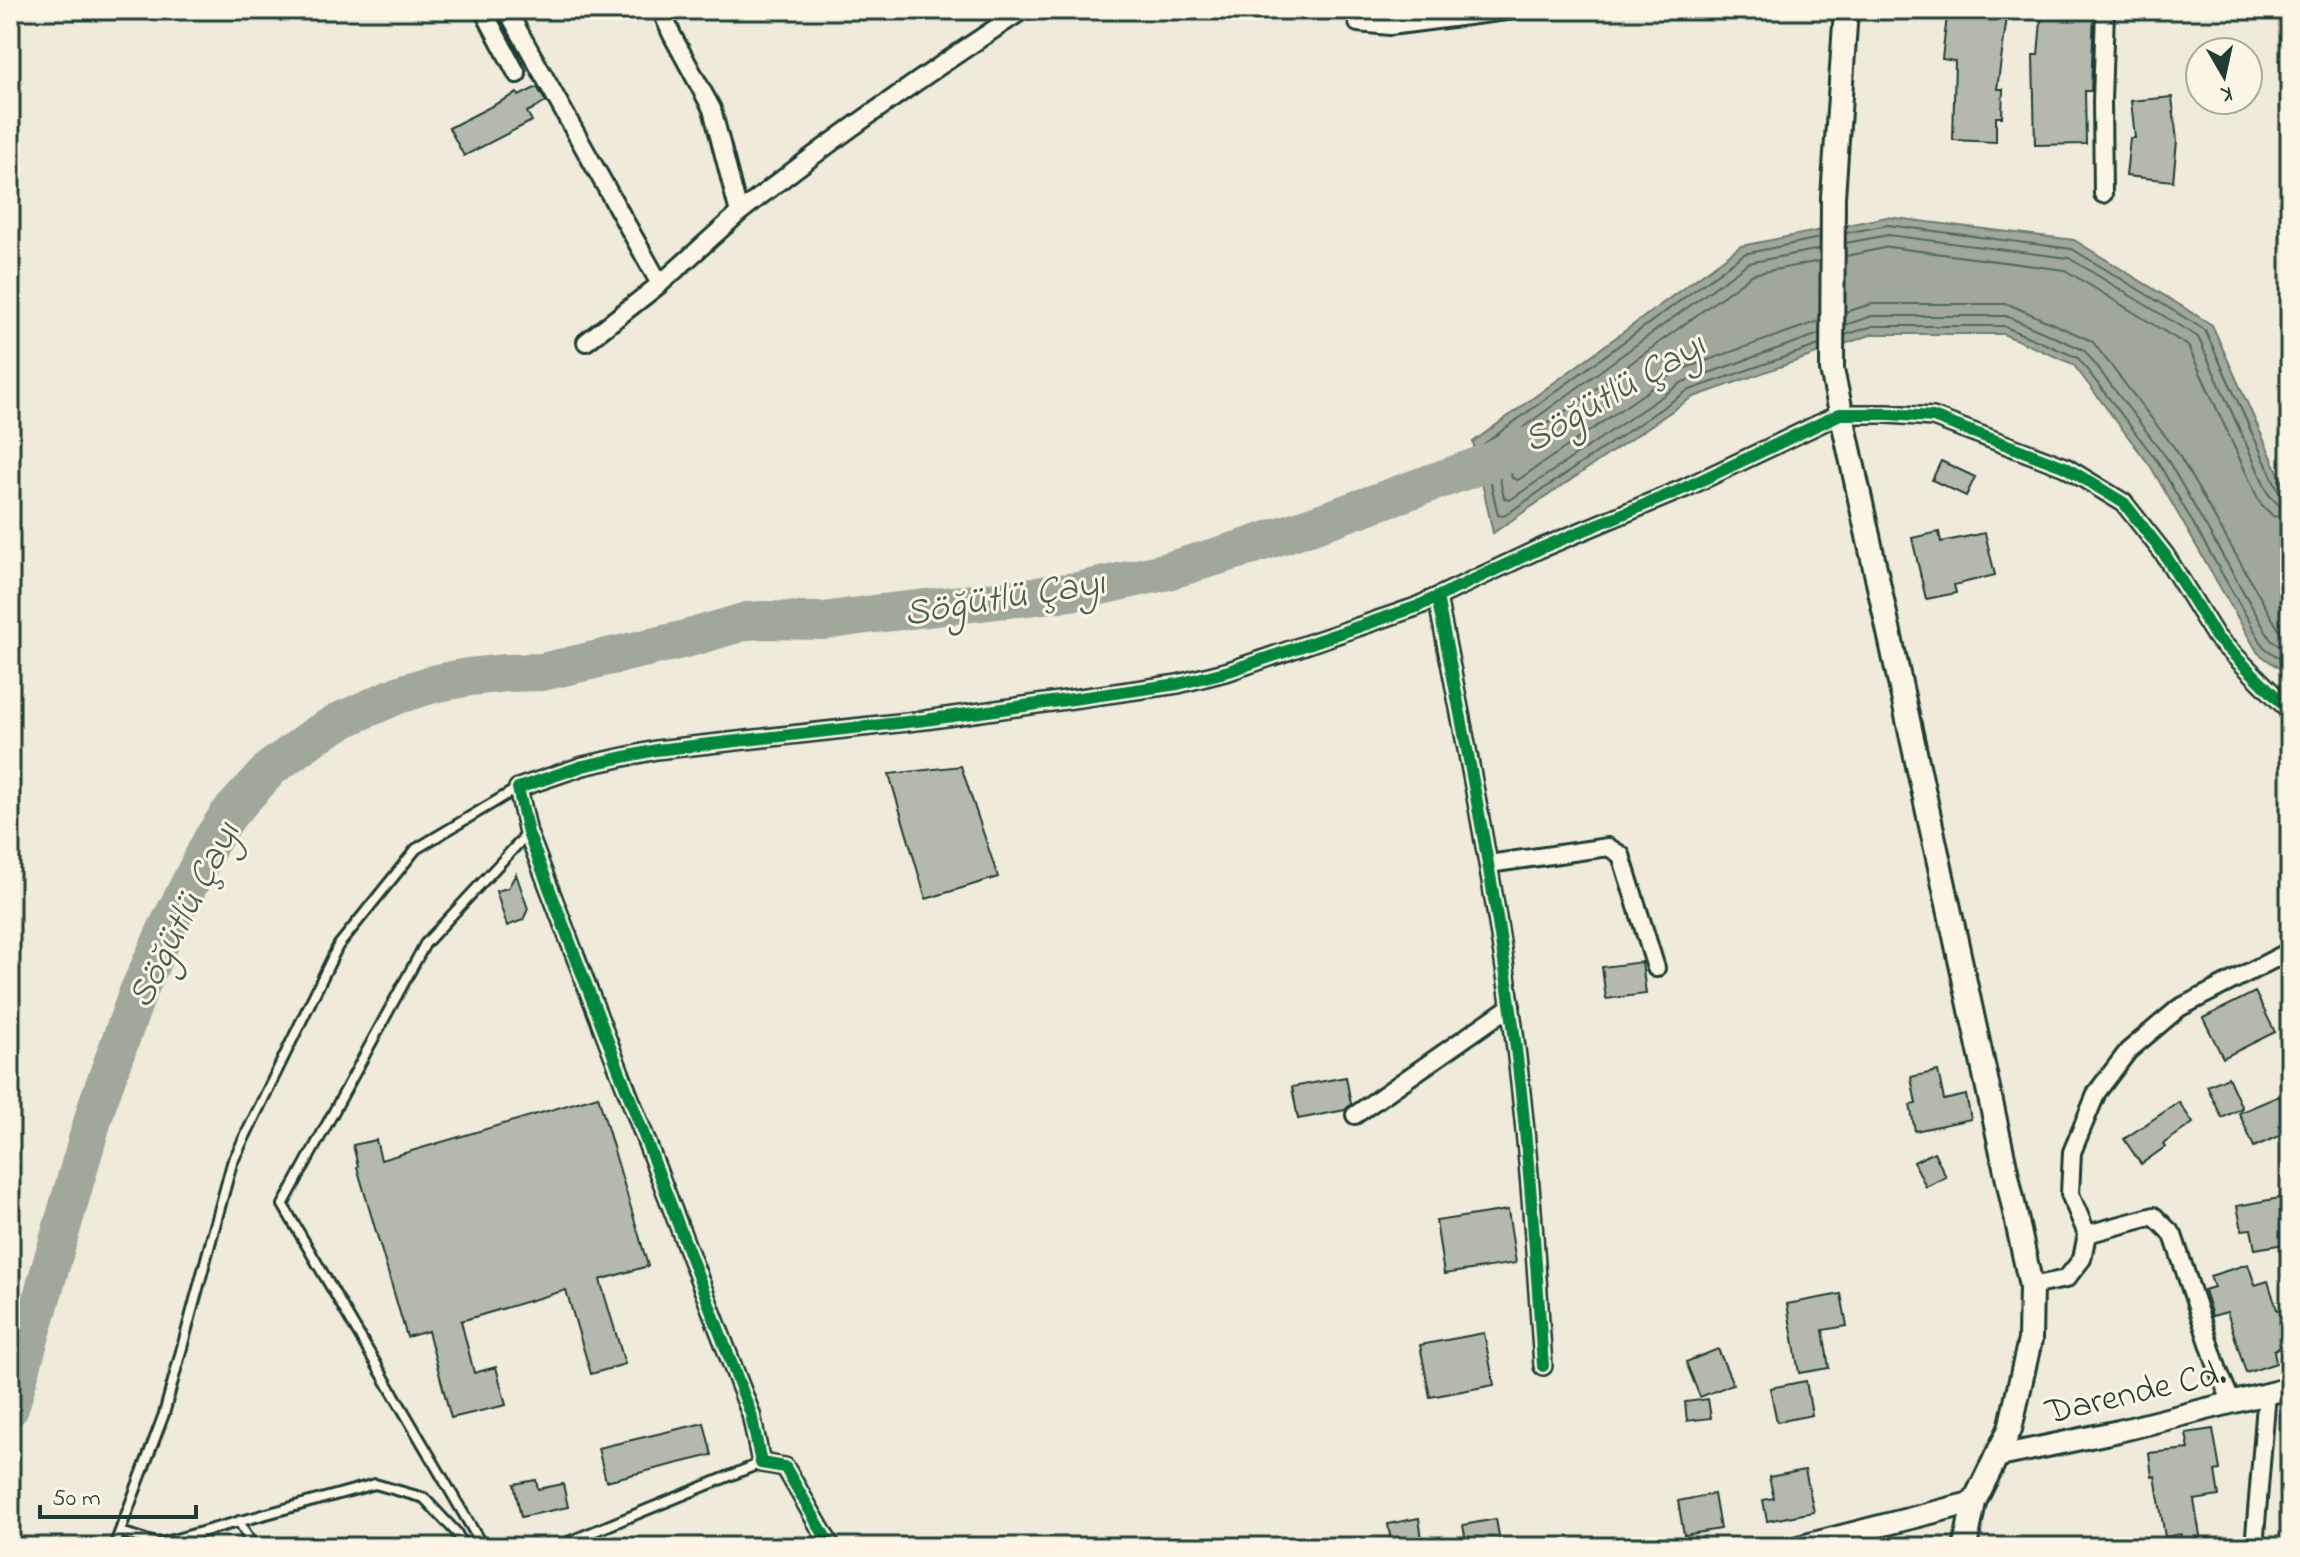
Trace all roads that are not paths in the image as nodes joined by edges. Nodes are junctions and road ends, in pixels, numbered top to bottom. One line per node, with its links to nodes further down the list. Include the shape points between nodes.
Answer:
1 (483, 10): 9 (street)
2 (507, 10): 12 (street)
3 (661, 10): 11 (street, via 712,109)
4 (1023, 10): 11 (street)
5 (1356, 10): 6 (street, via 1358,23 1390,26)
6 (1514, 10)
7 (1846, 10): 14 (main road, via 1833,197 1832,370)
8 (2105, 10): 10 (street)
9 (517, 74)
10 (2103, 194)
11 (739, 213): 12 (street)
12 (660, 284): 13 (street)
13 (586, 342)
14 (1840, 414): 15 (street); 16 (street, via 1933,417 2065,467 2124,503 2165,555 2216,637); 25 (main road)
15 (1437, 597): 17 (street, via 1292,650 1178,684 656,750); 19 (street)
16 (2290, 711)
17 (518, 788): 18 (street); 34 (lane, via 416,849 338,946 232,1163 164,1414)
18 (528, 833): 31 (street, via 751,1414); 39 (lane, via 425,944 283,1205)
19 (1489, 864): 21 (street, via 1608,847 1621,855); 22 (street)
20 (2288, 956): 24 (street, via 2179,1008 2128,1051 2097,1092 2072,1152 2070,1194)
21 (1656, 968)
22 (1511, 1006): 23 (street); 26 (street)
23 (1355, 1115)
24 (2087, 1234): 25 (street, via 2082,1259 2066,1279); 29 (street, via 2154,1216 2173,1235)
25 (2031, 1286): 30 (main road, via 2030,1340 2010,1429)
26 (1543, 1366)
27 (2290, 1388): 28 (street, Darende Cd.)
28 (2267, 1393): 29 (street, Darende Cd.); 43 (street)
29 (2232, 1403): 30 (street, Darende Cd.)
30 (1995, 1457): 32 (main road)
31 (761, 1463): 35 (street, via 785,1467); 40 (lane)
32 (1974, 1502): 41 (street); 42 (main road)
33 (239, 1521): 34 (lane, via 158,1544); 37 (lane); 38 (lane, via 375,1484 424,1498)
34 (121, 1532): 36 (lane)
35 (823, 1545)
36 (114, 1547)
37 (253, 1547)
38 (464, 1547)
39 (483, 1547)
40 (556, 1547)
41 (1798, 1547)
42 (1965, 1547)
43 (2254, 1547)

